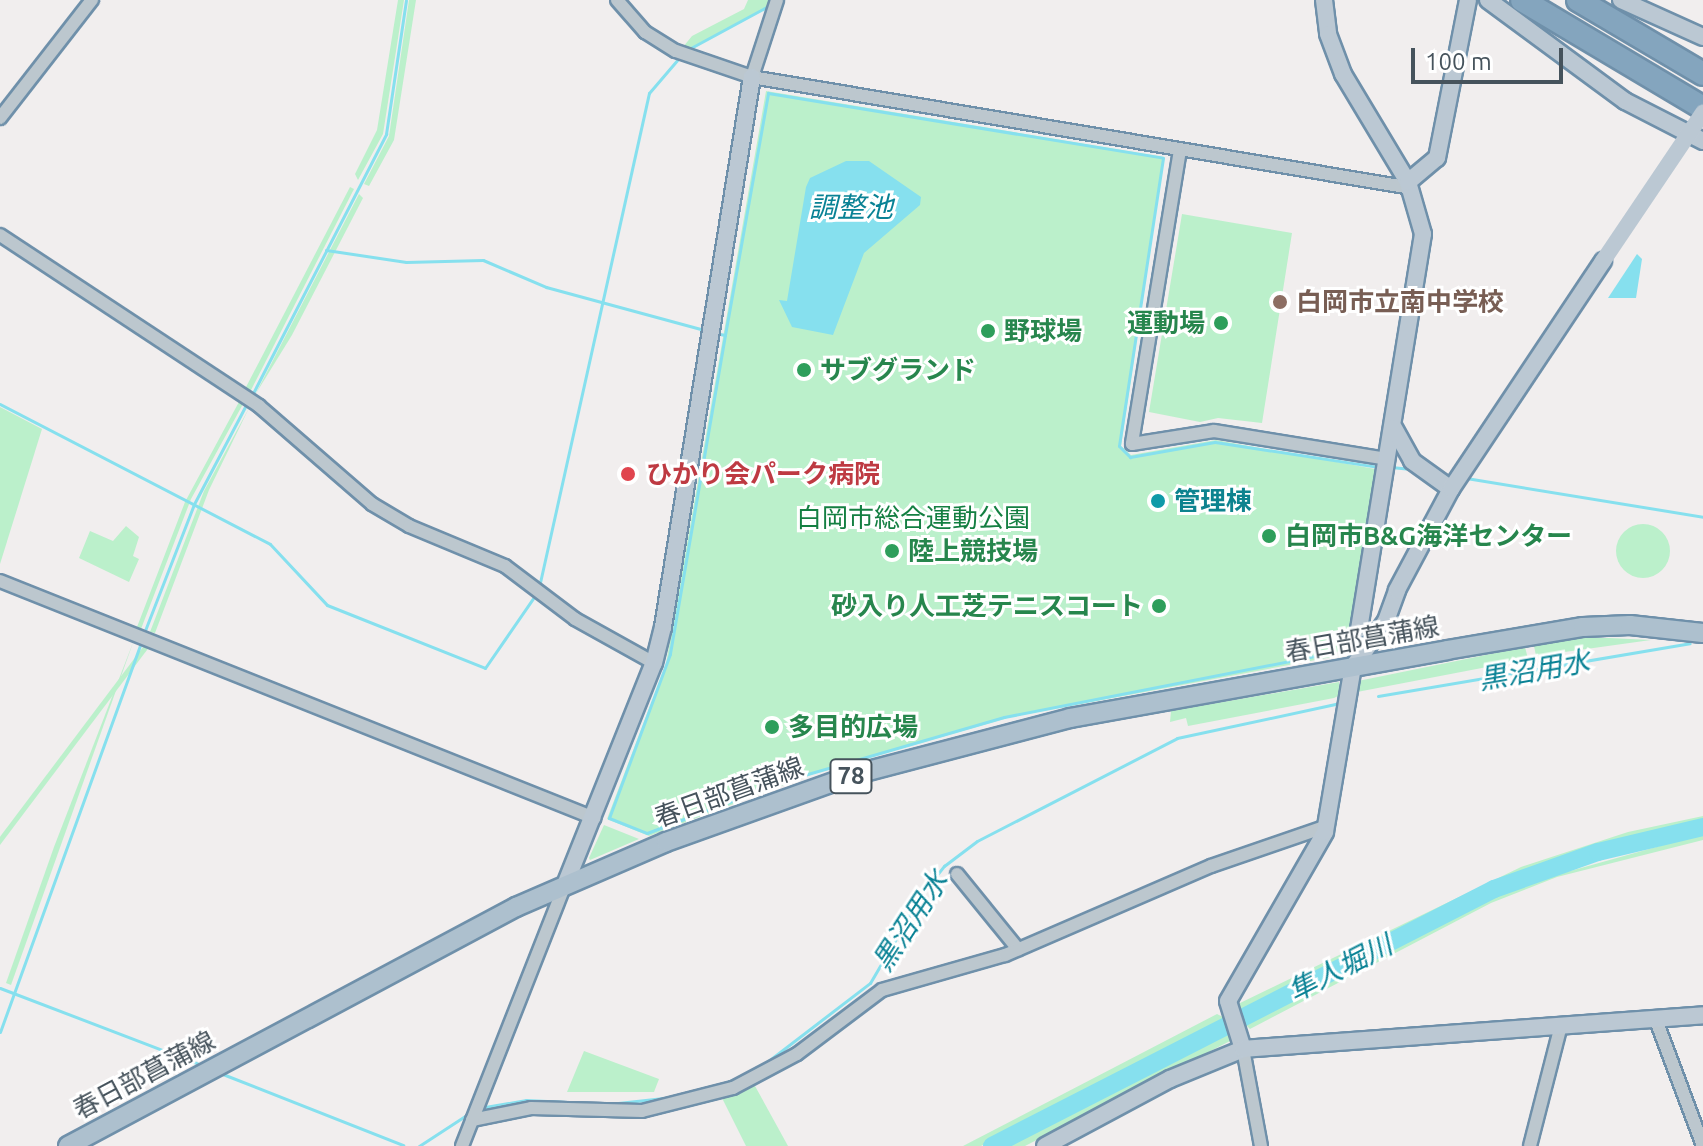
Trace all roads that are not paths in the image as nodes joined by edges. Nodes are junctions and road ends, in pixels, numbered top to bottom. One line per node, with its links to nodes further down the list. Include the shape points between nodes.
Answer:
1 (92, 0): 14 (street)
2 (617, 0): 12 (street, via 645,32 676,51)
3 (777, 0): 12 (street)
4 (1324, 0): 17 (street, via 1328,34 1343,74)
5 (1468, 0): 17 (street, via 1437,158)
6 (1488, 0): 15 (street, via 1625,101)
7 (1522, 0): 13 (highway)
8 (1578, 0): 11 (highway)
9 (1621, 0): 10 (street)
10 (1703, 37)
11 (1703, 74)
12 (752, 77): 16 (street); 25 (street)
13 (1703, 111): 21 (street, bridge)
14 (0, 118)
15 (1703, 141)
16 (1180, 150): 17 (street); 20 (street, via 1132,444 1214,431)
17 (1410, 185): 19 (street, via 1423,243)
18 (0, 235): 25 (street, via 259,406 372,504 409,526 505,566 575,619)
19 (1393, 425): 20 (street); 21 (street, via 1412,461)
20 (1387, 459): 23 (street)
21 (1451, 489): 26 (street, via 1386,621)
22 (0, 581): 27 (street)
23 (1359, 629)
24 (1703, 633): 26 (main road, 春日部菖蒲線 / 78, via 1630,625 1583,627)
25 (654, 663): 27 (street)
26 (1353, 667): 28 (street); 30 (main road, 春日部菖蒲線 / 78, via 1070,718 923,755 762,806)
27 (594, 818): 30 (street)
28 (1327, 826): 31 (street, via 1211,866); 35 (street, via 1228,1001)
29 (957, 874): 31 (street)
30 (565, 885): 36 (street); 38 (main road, 春日部菖蒲線 / 78, via 460,935)
31 (1018, 949): 36 (street, via 882,990 762,1076 688,1102 615,1112 531,1108)
32 (1703, 1015): 33 (street)
33 (1656, 1020): 34 (street); 43 (street)
34 (1560, 1029): 35 (street); 42 (street)
35 (1242, 1041): 37 (street); 40 (street)
36 (472, 1120): 39 (street)
37 (1260, 1142): 41 (street)
38 (68, 1146)
39 (462, 1146)
40 (1045, 1146)
41 (1246, 1146)
42 (1530, 1146)
43 (1703, 1146)

